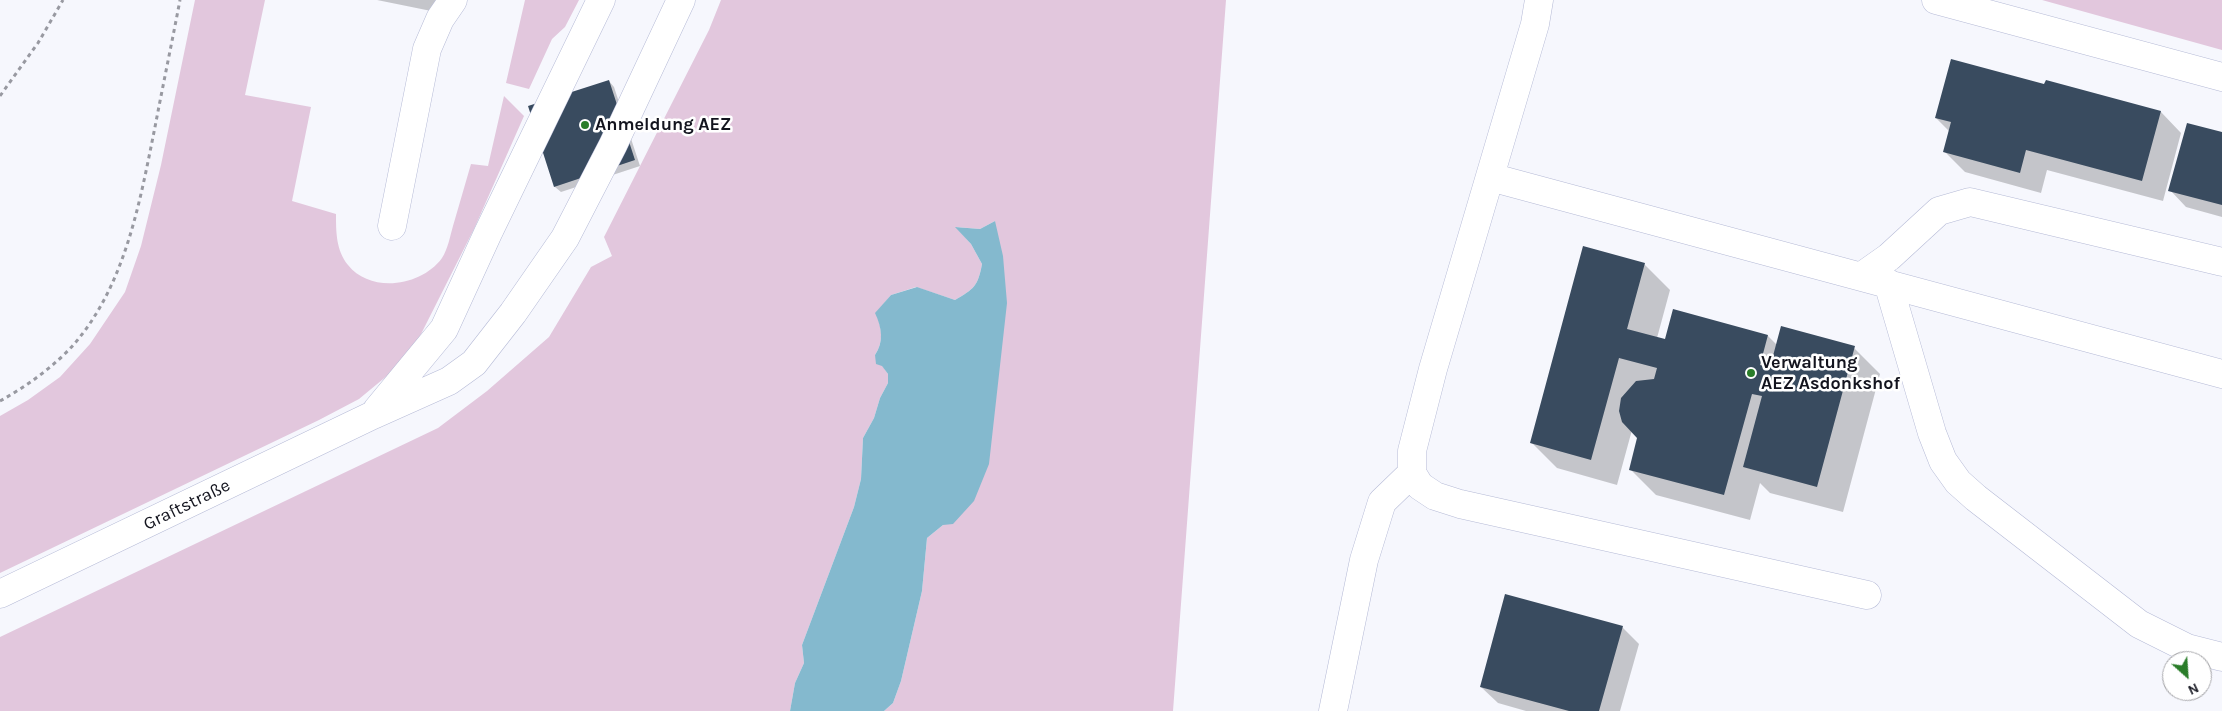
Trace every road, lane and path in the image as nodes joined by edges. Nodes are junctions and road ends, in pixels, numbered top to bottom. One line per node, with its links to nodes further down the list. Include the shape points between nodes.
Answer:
1 (63, 0): 9 (path, via 38,43)
2 (180, 0): 16 (path, via 139,202 116,276 75,342 47,368)
3 (453, 0): 11 (street, via 440,19 427,49)
4 (601, 0): 17 (street, via 444,329)
5 (681, 0): 17 (street, Graftstraße, via 614,144 564,238 513,313 474,363 449,381)
6 (1539, 0): 10 (street, via 1535,24)
7 (1936, 0): 8 (street)
8 (2222, 77)
9 (0, 96)
10 (1490, 177): 13 (street); 18 (street, via 1433,369 1412,451)
11 (392, 226)
12 (2222, 262): 13 (street, via 1970,202 1939,211 1889,257)
13 (1862, 276): 14 (street)
14 (1888, 283): 15 (street); 21 (street, via 1932,433 1943,461 1958,482 2139,624 2188,648)
15 (2222, 374)
16 (0, 401)
17 (373, 415): 19 (street, Graftstraße)
18 (1412, 474): 20 (street, via 1420,486 1435,496 1460,504); 22 (street, via 1382,502 1364,560)
19 (0, 594)
20 (1867, 595)
21 (2222, 657)
22 (1334, 711)

